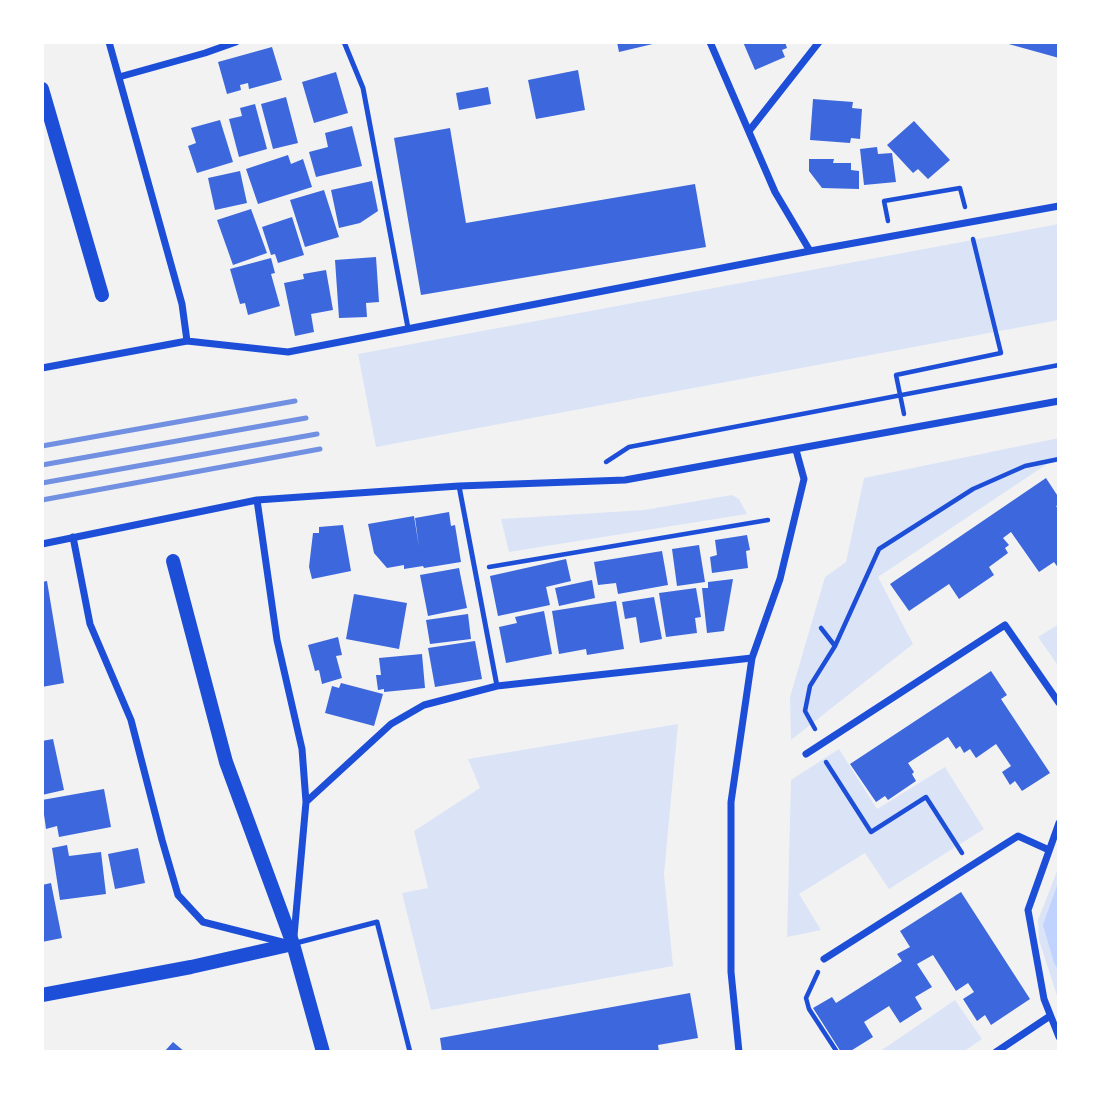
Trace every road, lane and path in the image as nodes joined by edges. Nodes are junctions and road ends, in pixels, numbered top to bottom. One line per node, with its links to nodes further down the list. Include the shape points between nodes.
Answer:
1 (109, 42): 6 (street)
2 (236, 42): 6 (street)
3 (344, 42): 15 (lane, via 363,88)
4 (710, 42): 8 (street)
5 (819, 42): 8 (street)
6 (119, 77): 16 (street, via 182,304)
7 (42, 89): 14 (main road)
8 (749, 131): 13 (street, via 775,192)
9 (1059, 206): 12 (street)
10 (967, 214): 12 (path, via 960,188 884,201)
11 (970, 226): 19 (path, via 1001,353 896,375)
12 (891, 236): 13 (street)
13 (810, 251): 15 (street)
14 (102, 295)
15 (408, 328): 16 (street, via 288,352)
16 (187, 341): 18 (street)
17 (1059, 365): 19 (path)
18 (42, 368)
19 (900, 395): 21 (path); 24 (path, via 629,447)
20 (1059, 401): 21 (street)
21 (908, 430): 22 (street)
22 (796, 450): 24 (street, via 625,480); 34 (street, via 803,479 780,579)
23 (1059, 459): 33 (path, via 1025,466 973,489 880,550)
24 (575, 482): 25 (street)
25 (459, 486): 26 (street); 31 (lane)
26 (257, 500): 28 (street); 39 (street, via 277,640 302,749)
27 (768, 520): 31 (path)
28 (73, 537): 29 (street); 43 (street, via 90,624 131,720 178,895 203,922)
29 (42, 544)
30 (173, 561): 43 (main road, via 226,762)
31 (474, 569): 35 (lane)
32 (821, 628): 33 (path)
33 (835, 646): 37 (path, via 810,686 805,710)
34 (752, 658): 35 (street); 50 (street, via 731,802 731,972)
35 (497, 687): 39 (street, via 424,705 391,724)
36 (1059, 704): 37 (street, via 1005,625)
37 (819, 744): 38 (street); 42 (path, via 871,832 926,797)
38 (806, 754)
39 (306, 802): 43 (street)
40 (1059, 824): 41 (street)
41 (1049, 850): 42 (street, via 1018,836); 46 (street, via 1028,910)
42 (970, 866): 44 (street)
43 (293, 944): 45 (main road); 48 (main road); 49 (lane, via 377,922)
44 (824, 959): 51 (path, via 806,998 808,1009)
45 (42, 995)
46 (1050, 1016): 47 (street); 52 (street)
47 (1059, 1037)
48 (323, 1052)
49 (410, 1052)
50 (739, 1052)
51 (837, 1052)
52 (996, 1052)

